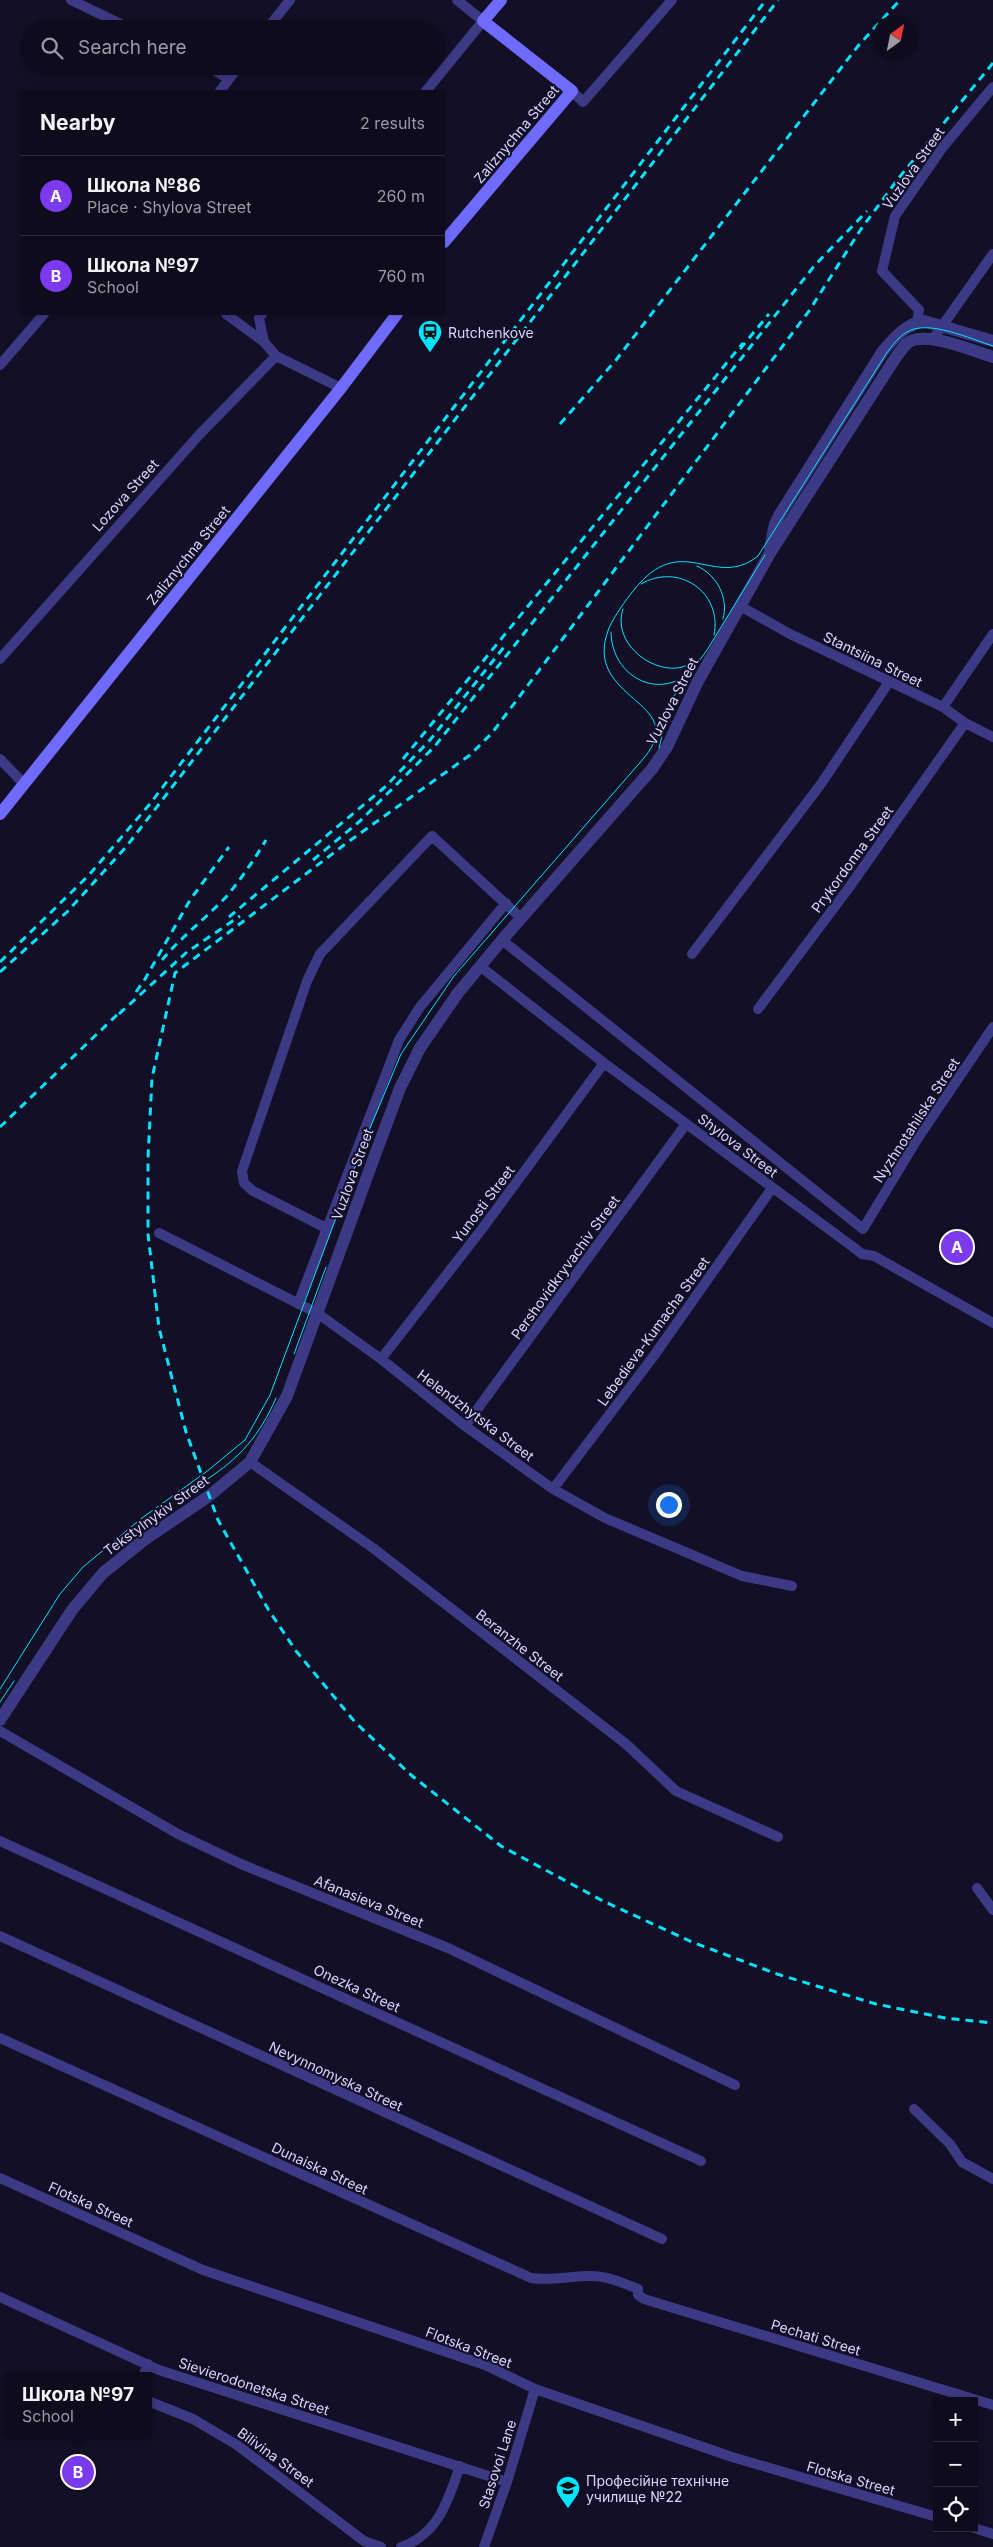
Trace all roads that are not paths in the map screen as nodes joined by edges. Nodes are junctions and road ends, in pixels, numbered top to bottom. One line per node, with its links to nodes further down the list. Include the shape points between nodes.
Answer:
1 (70, 0): 6 (street)
2 (290, 0): 7 (street)
3 (458, 0): 8 (street)
4 (501, 0): 8 (main road)
5 (672, 0): 17 (street, Zaliznychna Street, via 582,102)
6 (112, 20)
7 (275, 20)
8 (483, 21): 9 (street); 17 (main road)
9 (445, 68)
10 (223, 75): 13 (street)
11 (232, 75): 13 (street)
12 (439, 75): 16 (street)
13 (229, 79): 15 (street)
14 (993, 87): 24 (street, Vuzlova Street, via 943,148 895,216 882,271 919,310)
15 (221, 90)
16 (427, 90)
17 (572, 91): 18 (main road, Zaliznychna Street)
18 (445, 241)
19 (993, 254): 25 (street)
20 (43, 315): 32 (street)
21 (227, 315): 28 (street)
22 (261, 315): 28 (street, via 259,318)
23 (396, 315): 33 (main road, Zaliznychna Street)
24 (920, 322): 25 (street); 29 (street, Vuzlova Street, via 908,331); 34 (street, Vuzlova Street, via 898,333 883,350 780,514)
25 (943, 325): 26 (street); 27 (street)
26 (933, 339): 29 (street); 31 (street)
27 (993, 341)
28 (264, 342): 30 (street)
29 (909, 342): 34 (street, Vuzlova Street, via 896,357)
30 (276, 356): 33 (street); 37 (street, Lozova Street, via 199,434)
31 (993, 357)
32 (0, 365)
33 (341, 388): 43 (main road, Zaliznychna Street)
34 (770, 553): 35 (street, Vuzlova Street)
35 (740, 606): 38 (street, Stantsiina Street); 46 (street, Vuzlova Street, via 698,680 662,754)
36 (993, 634): 39 (street)
37 (0, 658)
38 (889, 682): 39 (street, Stantsiina Street); 48 (street, via 821,784)
39 (943, 707): 40 (street, Stantsiina Street)
40 (965, 723): 41 (street, Stantsiina Street); 50 (street, Prykordonna Street, via 848,889)
41 (993, 736)
42 (0, 759): 43 (street)
43 (24, 784): 44 (main road, Zaliznychna Street)
44 (0, 814)
45 (506, 903): 46 (street); 55 (street, via 420,1007 399,1040); 55 (street, via 432,836 320,954 306,981 242,1172 244,1183 253,1191)
46 (521, 918): 47 (street, Vuzlova Street)
47 (502, 940): 49 (street, Vuzlova Street); 56 (street, Shylova Street)
48 (692, 954)
49 (481, 967): 52 (street, Shylova Street); 59 (street, Vuzlova Street, via 426,1036 407,1073)
50 (758, 1009)
51 (993, 1026): 56 (street, Nyzhnotahilska Street, via 918,1138)
52 (604, 1063): 53 (street, Shylova Street); 61 (street, Yunosti Street, via 482,1230)
53 (686, 1124): 54 (street, Shylova Street); 62 (street, Pershovidkryvachiv Street)
54 (772, 1188): 60 (street, Shylova Street, via 862,1254 874,1256); 64 (street, Lebedieva-Kumacha Street, via 653,1357)
55 (326, 1228): 58 (street)
56 (864, 1229)
57 (158, 1233): 58 (street, Helendzhytska Street)
58 (298, 1304): 59 (street, Helendzhytska Street)
59 (317, 1313): 61 (street, Helendzhytska Street); 63 (street, Vuzlova Street, via 286,1396)
60 (993, 1324)
61 (382, 1359): 62 (street, Helendzhytska Street)
62 (465, 1426): 64 (street, Helendzhytska Street)
63 (250, 1462): 66 (street, Tekstylnykiv Street, via 210,1496 144,1540 103,1573 72,1610); 68 (street, Beranzhe Street, via 373,1548 626,1744 676,1791)
64 (553, 1489): 65 (street, Helendzhytska Street, via 605,1518 742,1576)
65 (792, 1586)
66 (0, 1720)
67 (0, 1731): 74 (street, Afanasieva Street, via 178,1834 226,1857 448,1948)
68 (778, 1837)
69 (0, 1841): 76 (street, Onezka Street)
70 (976, 1888): 71 (street)
71 (993, 1910)
72 (0, 1936): 79 (street, Nevynnomyska Street)
73 (0, 2038): 80 (street, Dunaiska Street, via 531,2278 593,2276 609,2278)
74 (735, 2084)
75 (914, 2109): 78 (street, via 950,2144 962,2162)
76 (701, 2161)
77 (0, 2178): 84 (street, Flotska Street, via 203,2270 485,2365)
78 (993, 2179)
79 (662, 2239)
80 (638, 2289): 86 (street, Pechati Street, via 638,2295 644,2299)
81 (0, 2297): 82 (street, Sievierodonetska Street)
82 (148, 2364): 83 (street); 87 (street, Sievierodonetska Street)
83 (145, 2372)
84 (535, 2389): 88 (street, Stasovoi Lane); 89 (street, Flotska Street, via 732,2457)
85 (152, 2403): 92 (street, Bilivina Street, via 193,2420 237,2445 364,2541)
86 (993, 2405)
87 (460, 2466): 88 (street, Sievierodonetska Street); 93 (street, via 438,2520 423,2536)
88 (507, 2482): 94 (street, Stasovoi Lane)
89 (933, 2516)
90 (978, 2529): 91 (street)
91 (993, 2534)
92 (381, 2547)
93 (401, 2547)
94 (484, 2547)

